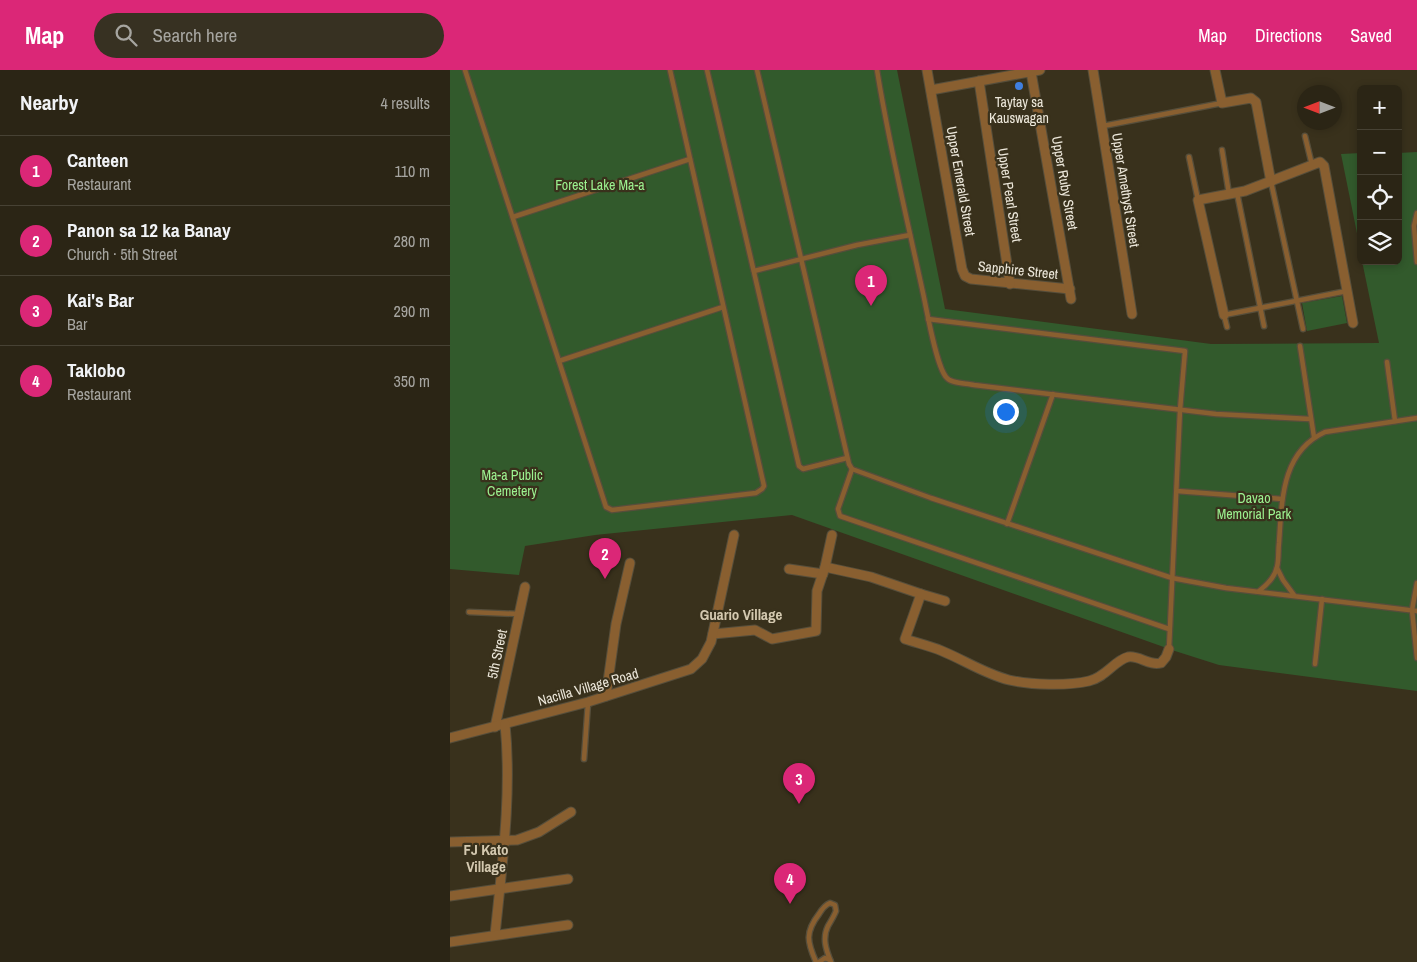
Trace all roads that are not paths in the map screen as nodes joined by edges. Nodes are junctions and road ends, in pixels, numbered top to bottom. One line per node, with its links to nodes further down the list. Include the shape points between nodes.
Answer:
1 (465, 70): 24 (lane)
2 (670, 70): 18 (lane)
3 (707, 70): 28 (lane)
4 (757, 70): 26 (lane)
5 (877, 70): 25 (lane)
6 (927, 70): 12 (street, Upper Emerald Street)
7 (981, 70): 11 (street, Upper Pearl Street)
8 (1092, 70): 14 (street, Upper Amethyst Street)
9 (1215, 70): 13 (street)
10 (1035, 71): 11 (street); 32 (street, Upper Ruby Street)
11 (981, 81): 12 (street); 30 (street, Upper Pearl Street)
12 (932, 90): 29 (street, Upper Emerald Street)
13 (1222, 103): 14 (lane); 20 (street, via 1251,98 1256,102)
14 (1102, 126): 36 (street, Upper Amethyst Street)
15 (1305, 136): 19 (lane)
16 (1222, 150): 21 (lane)
17 (1188, 157): 22 (lane)
18 (690, 159): 24 (lane); 34 (lane)
19 (1312, 165): 20 (street); 31 (street, via 1320,162 1324,166)
20 (1271, 182): 21 (street); 33 (lane)
21 (1233, 194): 22 (street); 35 (lane)
22 (1198, 200): 37 (street)
23 (1417, 213): 27 (lane, via 1414,226)
24 (513, 217): 44 (lane)
25 (910, 235): 26 (lane); 38 (lane)
26 (801, 259): 28 (lane); 52 (lane)
27 (1417, 262)
28 (754, 270): 52 (lane, via 799,466 803,469)
29 (965, 276): 30 (street, Sapphire Street)
30 (1010, 284): 32 (street, Sapphire Street)
31 (1347, 291): 33 (lane); 39 (street)
32 (1070, 294)
33 (1297, 301): 35 (lane); 42 (lane)
34 (723, 307): 44 (lane); 44 (lane, via 763,483 762,490 756,493 616,510 608,508)
35 (1261, 308): 37 (lane); 40 (lane)
36 (1132, 314)
37 (1224, 315): 41 (lane)
38 (928, 319): 46 (lane, via 948,380); 47 (lane, via 1185,352)
39 (1353, 323)
40 (1264, 326)
41 (1227, 327)
42 (1303, 329)
43 (1300, 346): 49 (lane)
44 (559, 361)
45 (1387, 362): 50 (lane)
46 (1054, 394): 47 (lane); 56 (lane)
47 (1180, 410): 49 (lane); 54 (lane)
48 (1417, 418): 50 (lane)
49 (1310, 419): 51 (lane)
50 (1395, 421): 51 (lane, via 1345,428)
51 (1314, 437): 55 (lane, via 1298,452 1288,471)
52 (847, 458): 53 (lane)
53 (852, 469): 56 (lane); 74 (lane, via 838,509 840,516)
54 (1177, 491): 55 (lane); 63 (lane)
55 (1282, 499): 60 (lane)
56 (1007, 524): 63 (lane)
57 (734, 535): 75 (street, Nacilla Village Road)
58 (832, 535): 62 (street)
59 (630, 563): 79 (street, via 616,624)
60 (1277, 568): 66 (lane); 68 (lane)
61 (789, 569): 62 (street)
62 (824, 570): 67 (street, via 871,577); 75 (street, via 816,596 816,631 772,639 755,630)
63 (1172, 578): 66 (lane); 74 (lane)
64 (1417, 583): 71 (lane)
65 (525, 587): 73 (street, 5th Street)
66 (1259, 591): 68 (lane)
67 (920, 594): 70 (street); 76 (street, via 905,639 1008,679 1040,683 1083,682 1101,677 1129,657 1152,664 1161,663)
68 (1294, 596): 69 (lane)
69 (1322, 599): 71 (lane); 78 (lane)
70 (945, 601)
71 (1415, 610): 77 (lane)
72 (469, 612): 73 (lane)
73 (519, 614): 82 (street, 5th Street)
74 (1170, 629): 76 (lane)
75 (713, 634): 79 (street, Nacilla Village Road, via 707,651 691,670)
76 (1169, 649)
77 (1417, 658)
78 (1315, 664)
79 (606, 696): 80 (street, Nacilla Village Road)
80 (588, 702): 81 (street, Nacilla Village Road); 84 (lane)
81 (505, 724): 82 (street, Nacilla Village Road); 86 (street, via 508,778)
82 (495, 727): 83 (street, Nacilla Village Road)
83 (450, 738)
84 (584, 759)
85 (571, 812): 86 (street, via 528,837)
86 (504, 841): 87 (street); 89 (street)
87 (450, 842)
88 (568, 879): 89 (street)
89 (499, 889): 90 (street); 92 (street)
90 (450, 896)
91 (568, 925): 92 (street)
92 (495, 935): 93 (street)
93 (450, 942)
94 (831, 961): 95 (lane, via 825,958); 95 (lane, via 825,936 836,911 835,905 830,903 810,928 809,941)
95 (818, 962)

